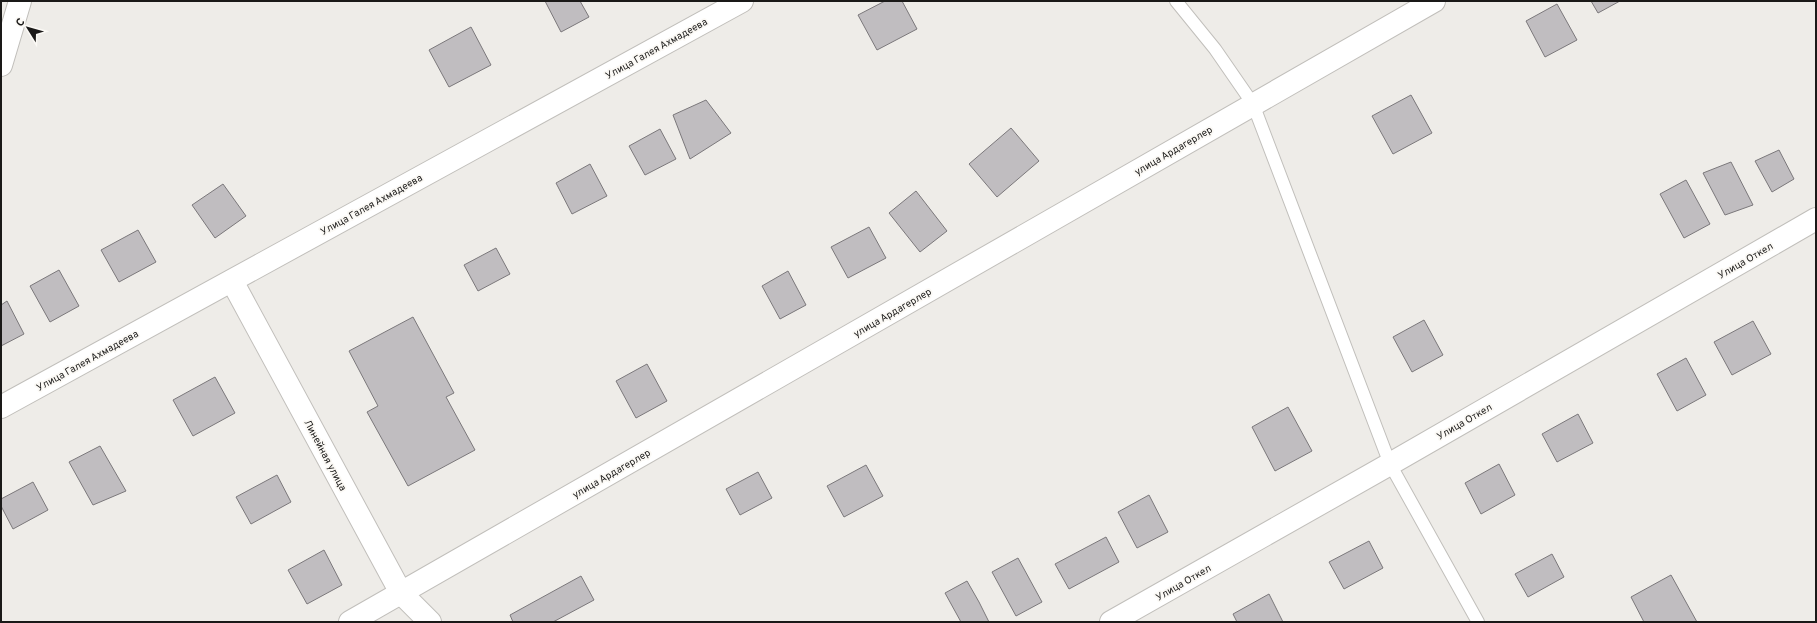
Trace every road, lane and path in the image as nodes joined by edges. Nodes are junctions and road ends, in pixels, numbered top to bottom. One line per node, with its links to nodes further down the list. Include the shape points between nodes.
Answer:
1 (20, 1): 5 (street)
2 (742, 1): 8 (street, Улица Галея Ахмадеева)
3 (1176, 1): 6 (lane, via 1215,49)
4 (1434, 1): 6 (street, улица Ардагерлер)
5 (1, 65)
6 (1253, 104): 10 (lane); 11 (street, улица Ардагерлер)
7 (1816, 219): 10 (street, Улица Откел)
8 (232, 281): 9 (street, Улица Галея Ахмадеева); 11 (street, Линейная улица)
9 (1, 407)
10 (1390, 464): 14 (street, Улица Откел); 15 (lane)
11 (401, 593): 12 (street, улица Ардагерлер); 13 (street, Линейная улица)
12 (350, 622)
13 (430, 622)
14 (1112, 622)
15 (1478, 622)

